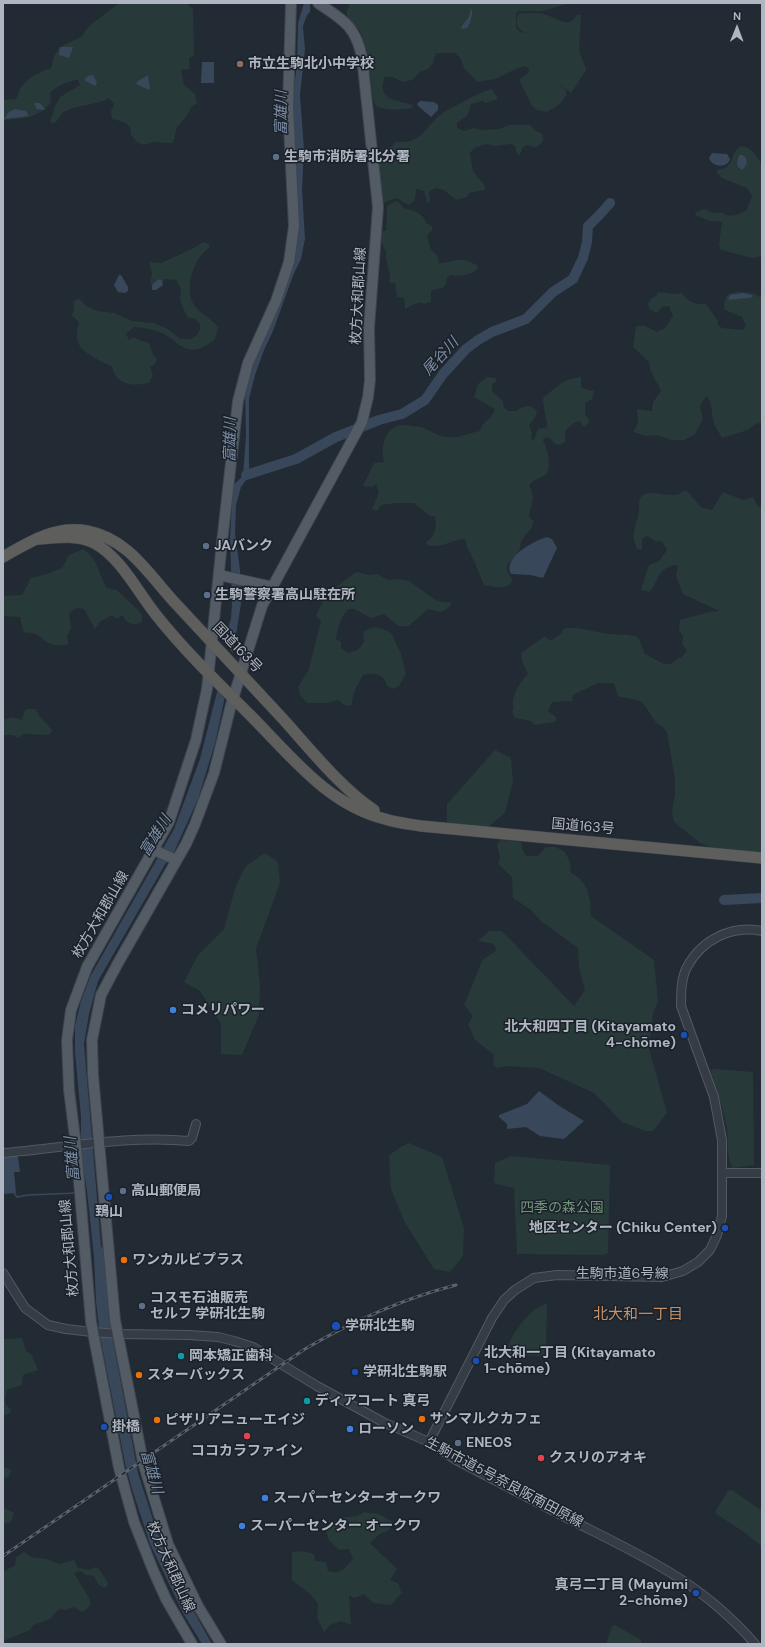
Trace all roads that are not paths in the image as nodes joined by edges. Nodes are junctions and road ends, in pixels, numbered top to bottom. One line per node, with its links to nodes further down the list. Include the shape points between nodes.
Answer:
1 (291, 3): 5 (main road, 枚方大和郡山線, via 288,107 294,226 289,262 276,301 248,363 242,385 231,459)
2 (318, 3): 6 (main road, 枚方大和郡山線, via 349,26 358,40 362,57 378,207 369,328 370,380 362,422)
3 (38, 539): 4 (highway, 国道163号); 8 (highway, 国道163号, via 55,532 80,529 115,540 132,554); 11 (highway, 国道163号, via 77,537 107,552 157,617)
4 (3, 557)
5 (223, 576): 6 (main road); 7 (main road, 枚方大和郡山線)
6 (268, 586): 10 (main road, 枚方大和郡山線)
7 (214, 623): 8 (main road, via 207,629); 9 (main road, 枚方大和郡山線)
8 (197, 628): 9 (highway, 国道163号)
9 (215, 646): 10 (highway, 国道163号); 11 (main road, 枚方大和郡山線)
10 (237, 669): 12 (main road, 枚方大和郡山線); 15 (highway, 国道163号, via 354,794 375,811)
11 (211, 677): 12 (highway, 国道163号); 16 (main road, 枚方大和郡山線, via 186,776 169,822)
12 (231, 696): 13 (highway, 国道163号); 14 (main road, 枚方大和郡山線)
13 (247, 712): 14 (main road, via 236,711); 15 (highway, 国道163号, via 316,782 355,808)
14 (228, 718): 18 (main road, 枚方大和郡山線, via 221,750 202,808)
15 (402, 823): 17 (highway, 国道163号)
16 (154, 850): 18 (main road); 22 (main road, 枚方大和郡山線, via 87,967 71,1010 67,1040 69,1090)
17 (762, 858)
18 (176, 860): 21 (main road, 枚方大和郡山線, via 101,995 92,1040)
19 (762, 931): 24 (street, 生駒市道6号線, via 750,928 739,930 720,934 709,942 686,967 681,991 681,1006 717,1109 722,1140)
20 (196, 1124): 21 (street, via 189,1141 155,1138)
21 (100, 1143): 22 (street); 28 (main road, 枚方大和郡山線, via 111,1288)
22 (76, 1146): 23 (street); 27 (main road, 枚方大和郡山線)
23 (3, 1153)
24 (723, 1173): 25 (street); 29 (street, 生駒市道6号線, via 722,1216 717,1235 710,1250 698,1262 683,1271 662,1277 557,1275 534,1278 504,1300 492,1318)
25 (762, 1174)
26 (3, 1273): 27 (street, via 25,1308 40,1321 55,1327)
27 (92, 1332): 28 (street, 生駒市道5号奈良阪南田原線); 30 (main road, 枚方大和郡山線, via 119,1468 134,1522 166,1599)
28 (119, 1334): 29 (street, 生駒市道5号奈良阪南田原線, via 218,1337 253,1347 383,1422); 31 (main road, 枚方大和郡山線, via 143,1462 159,1517 185,1580)
29 (429, 1442): 32 (street, 生駒市道5号奈良阪南田原線, via 456,1460 674,1573 714,1602)
30 (192, 1644)
31 (221, 1644)
32 (755, 1644)

